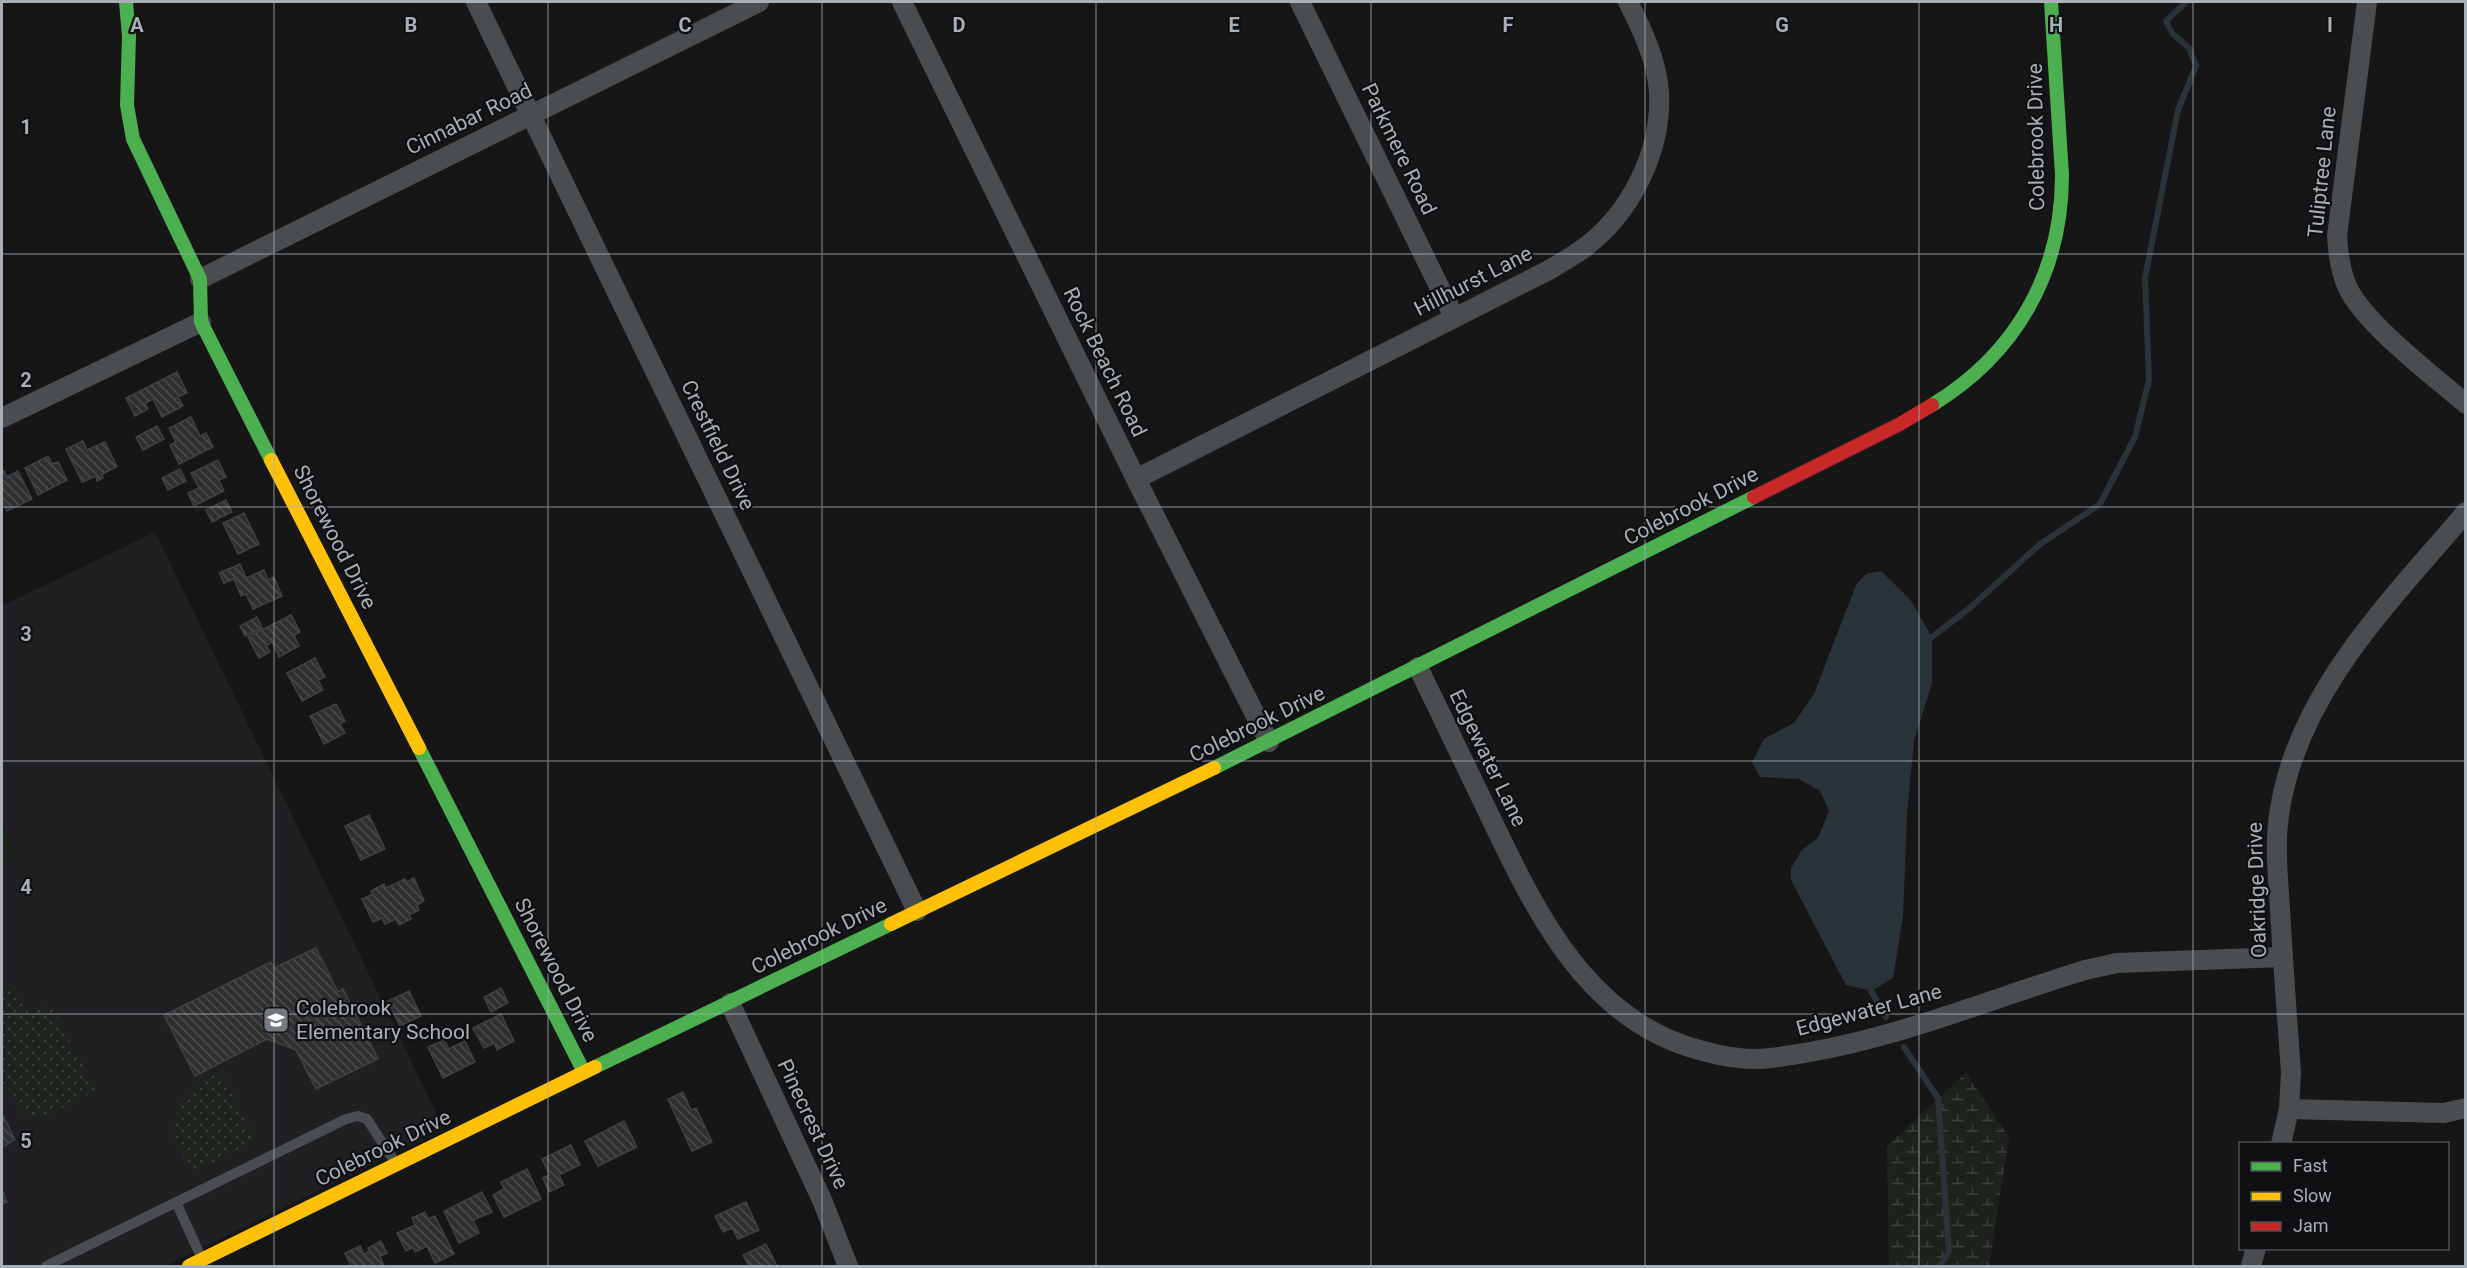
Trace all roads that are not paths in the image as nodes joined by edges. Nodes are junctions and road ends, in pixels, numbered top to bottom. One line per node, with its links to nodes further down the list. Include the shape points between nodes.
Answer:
1 (126, 2): 10 (street, Shorewood Drive, via 130,22 128,123)
2 (476, 2): 9 (street, Crestfield Drive)
3 (759, 2): 9 (street, Cinnabar Road)
4 (902, 2): 15 (street, Rock Beach Road)
5 (1300, 2): 11 (street, Parkmere Road)
6 (1628, 2): 11 (street, Hillhurst Lane, via 1654,64 1659,92 1652,148 1636,188 1613,222 1585,248)
7 (2051, 2): 17 (street, Colebrook Drive, via 2061,161 2061,202 2055,238 2022,319 1980,371 1900,424)
8 (2367, 2): 13 (street, Tuliptree Lane, via 2337,236 2339,261 2347,288 2360,308)
9 (531, 115): 10 (street, Cinnabar Road); 19 (street, Crestfield Drive)
10 (200, 279): 12 (street, Shorewood Drive)
11 (1454, 317): 15 (street, Hillhurst Lane)
12 (201, 322): 14 (street); 22 (street, Shorewood Drive)
13 (2466, 404)
14 (2, 418)
15 (1136, 479): 18 (street, Rock Beach Road)
16 (2466, 512): 20 (street, Oakridge Drive, via 2331,680 2299,740 2279,811 2277,849)
17 (1418, 667): 18 (street, Colebrook Drive); 20 (street, Edgewater Lane, via 1520,880 1565,954 1616,1006 1643,1027 1677,1045 1725,1057 1768,1059 1873,1038 2117,963)
18 (1269, 742): 19 (street, Colebrook Drive)
19 (917, 911): 21 (street, Colebrook Drive)
20 (2283, 957): 24 (street, Oakridge Drive)
21 (730, 1003): 22 (street, Colebrook Drive); 31 (street, Pinecrest Drive, via 822,1200)
22 (584, 1072): 26 (street, Colebrook Drive)
23 (2466, 1108): 24 (street, via 2444,1113)
24 (2289, 1109): 25 (street, Oakridge Drive)
25 (2281, 1142)
26 (396, 1165): 27 (lane, via 373,1125 358,1116); 29 (street, Colebrook Drive)
27 (176, 1202): 29 (lane); 30 (lane)
28 (2256, 1250): 32 (street)
29 (196, 1263)
30 (46, 1266)
31 (848, 1266)
32 (2252, 1266)

